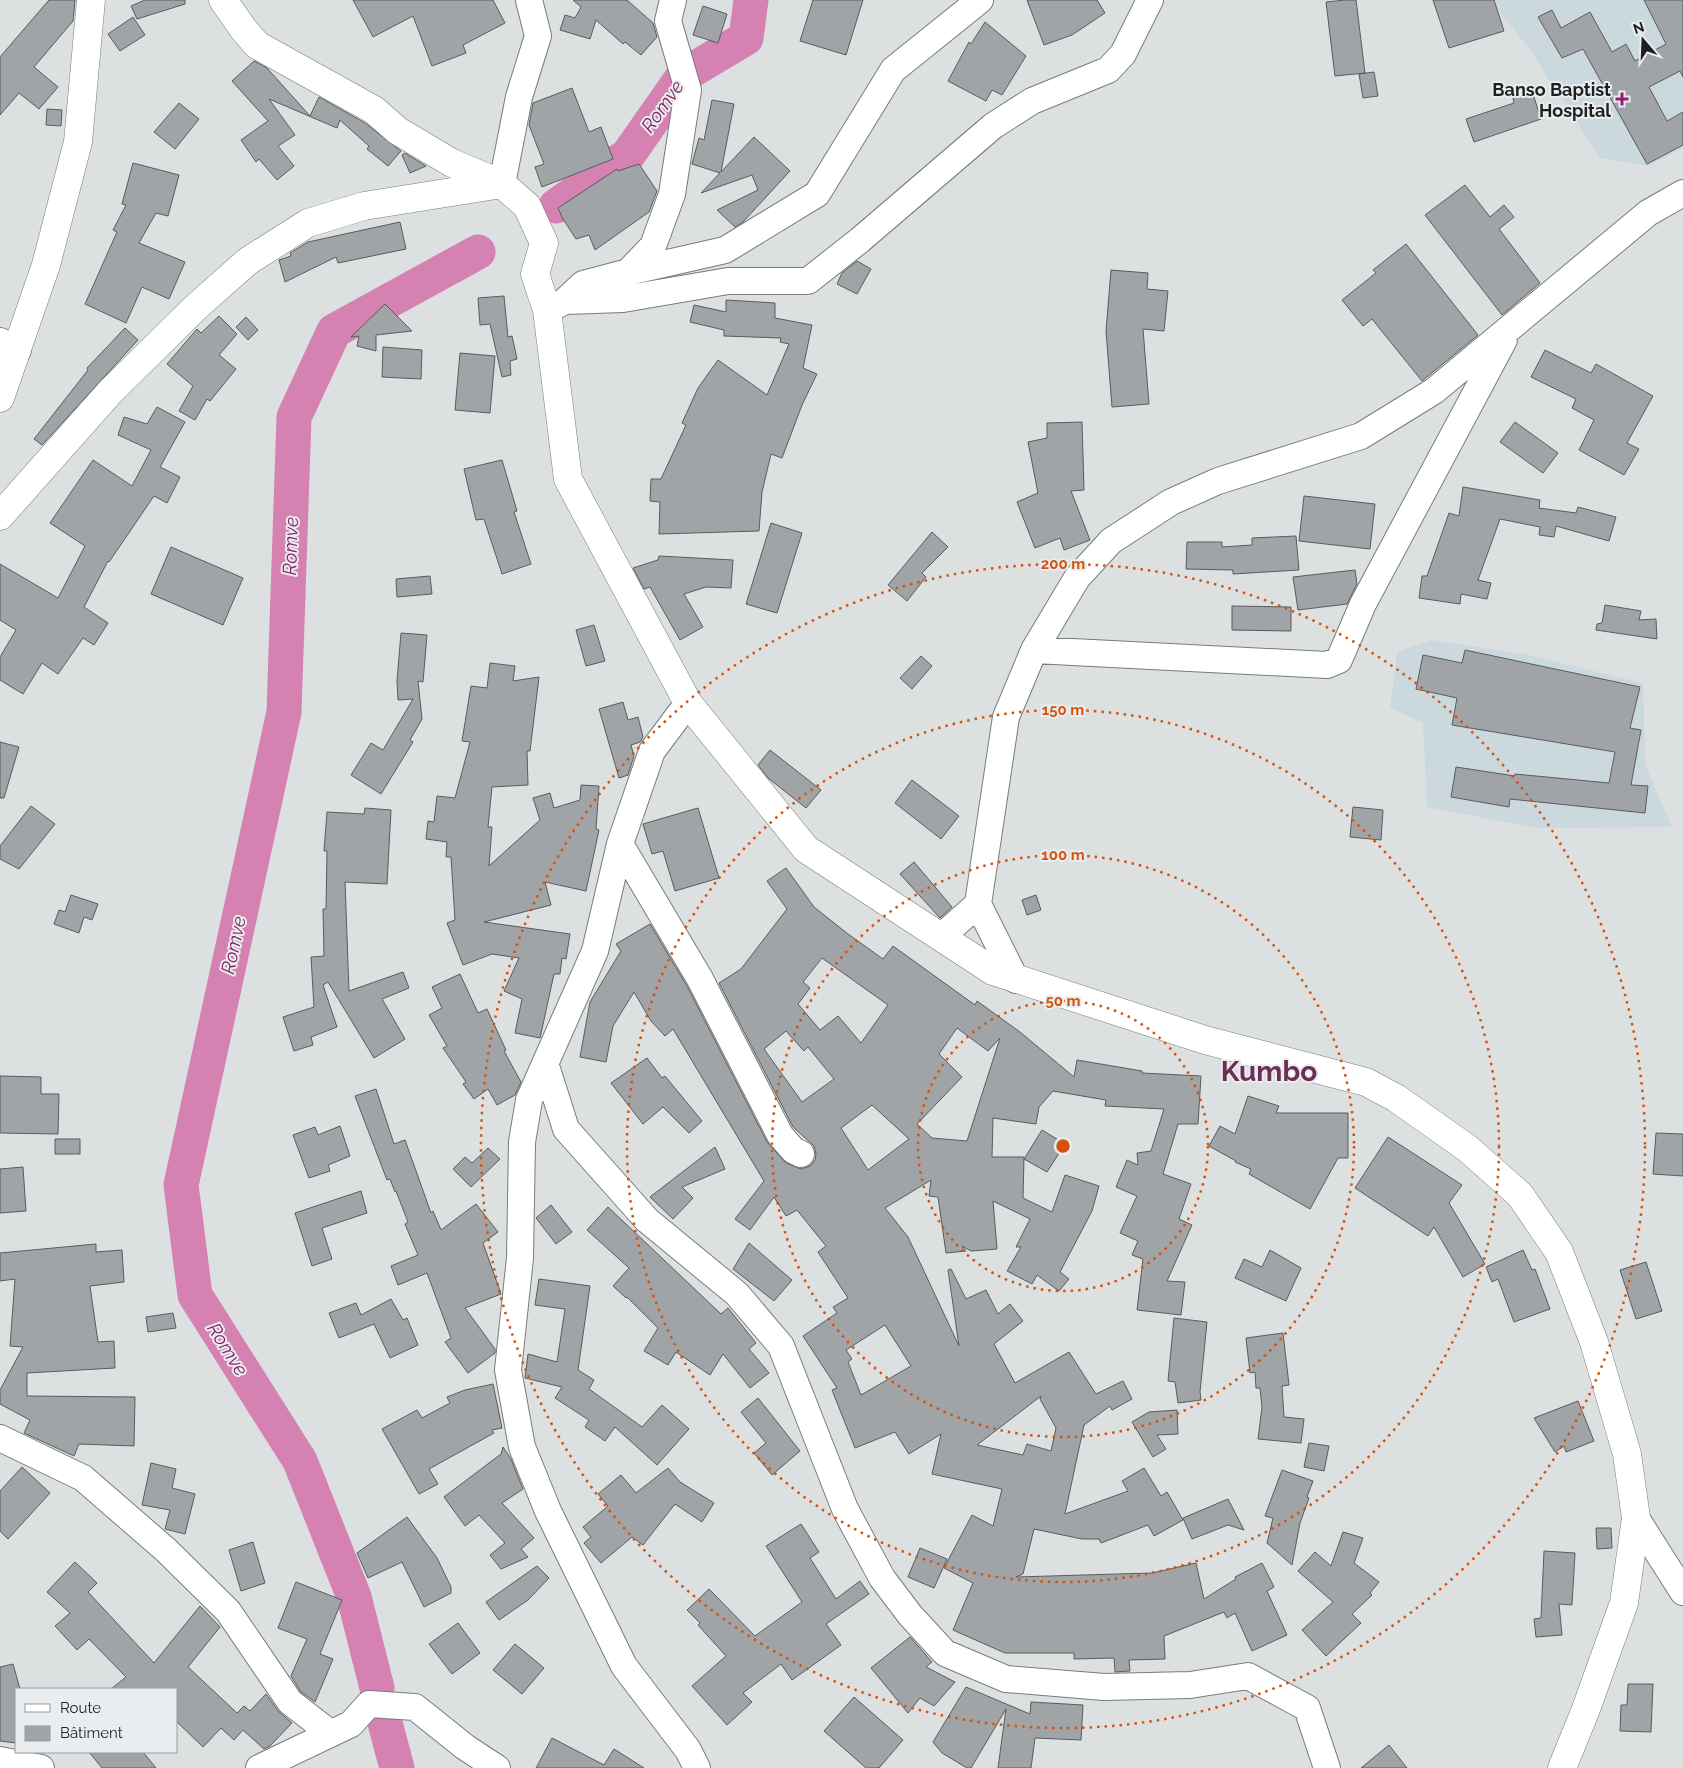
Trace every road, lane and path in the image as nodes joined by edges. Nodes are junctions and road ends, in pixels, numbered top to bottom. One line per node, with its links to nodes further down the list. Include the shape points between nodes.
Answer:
1 (91, 0): 12 (main road, via 78,142 46,265)
2 (224, 0): 7 (main road, via 257,45 374,110 398,131 452,163)
3 (530, 0): 7 (street, via 538,36 519,98)
4 (673, 0): 9 (street, via 668,21 688,90 672,194 653,246)
5 (980, 0): 9 (street, via 893,70 817,194 725,250)
6 (1150, 0): 10 (street, via 1123,54 1108,70 1032,101 993,126 808,281 728,281 623,299)
7 (502, 184): 10 (main road, via 527,206 544,244 535,274); 14 (main road, via 364,206 308,223 248,261 110,392)
8 (1683, 193): 11 (street, via 1648,213)
9 (628, 272): 10 (street, via 583,284)
10 (556, 305): 16 (main road, via 568,480)
11 (1509, 330): 15 (street, via 1434,391 1361,436 1218,482 1171,502 1111,541 1077,578); 15 (street, via 1363,604 1339,660 1327,665)
12 (9, 345): 13 (main road)
13 (0, 398)
14 (0, 516)
15 (1034, 650): 18 (street, via 1006,717)
16 (688, 703): 17 (street, via 652,751); 19 (main road, via 806,849)
17 (620, 844): 21 (street, via 595,951); 22 (street, via 700,979 780,1135)
18 (978, 904): 19 (street); 20 (street)
19 (941, 937): 20 (main road, via 993,971)
20 (1016, 980): 24 (main road, via 1205,1040 1366,1082 1396,1098 1467,1148 1520,1195 1559,1252 1594,1342 1628,1454)
21 (546, 1066): 31 (street, via 529,1100 522,1142 520,1258 508,1370 522,1447 548,1511 624,1666 688,1750); 32 (street, via 566,1129 647,1220 736,1294 781,1346 844,1509 882,1578 946,1654 1006,1679 1104,1687 1190,1685 1248,1676 1307,1708)
22 (801, 1154)
23 (0, 1438): 26 (street, via 83,1478 166,1550 228,1611 290,1702)
24 (1636, 1518): 25 (street); 33 (main road, via 1624,1603)
25 (1683, 1592)
26 (330, 1733): 29 (street); 30 (street, via 351,1724 369,1704 415,1708)
27 (0, 1760): 28 (street)
28 (41, 1768)
29 (259, 1768)
30 (497, 1768)
31 (697, 1768)
32 (1327, 1768)
33 (1562, 1768)

